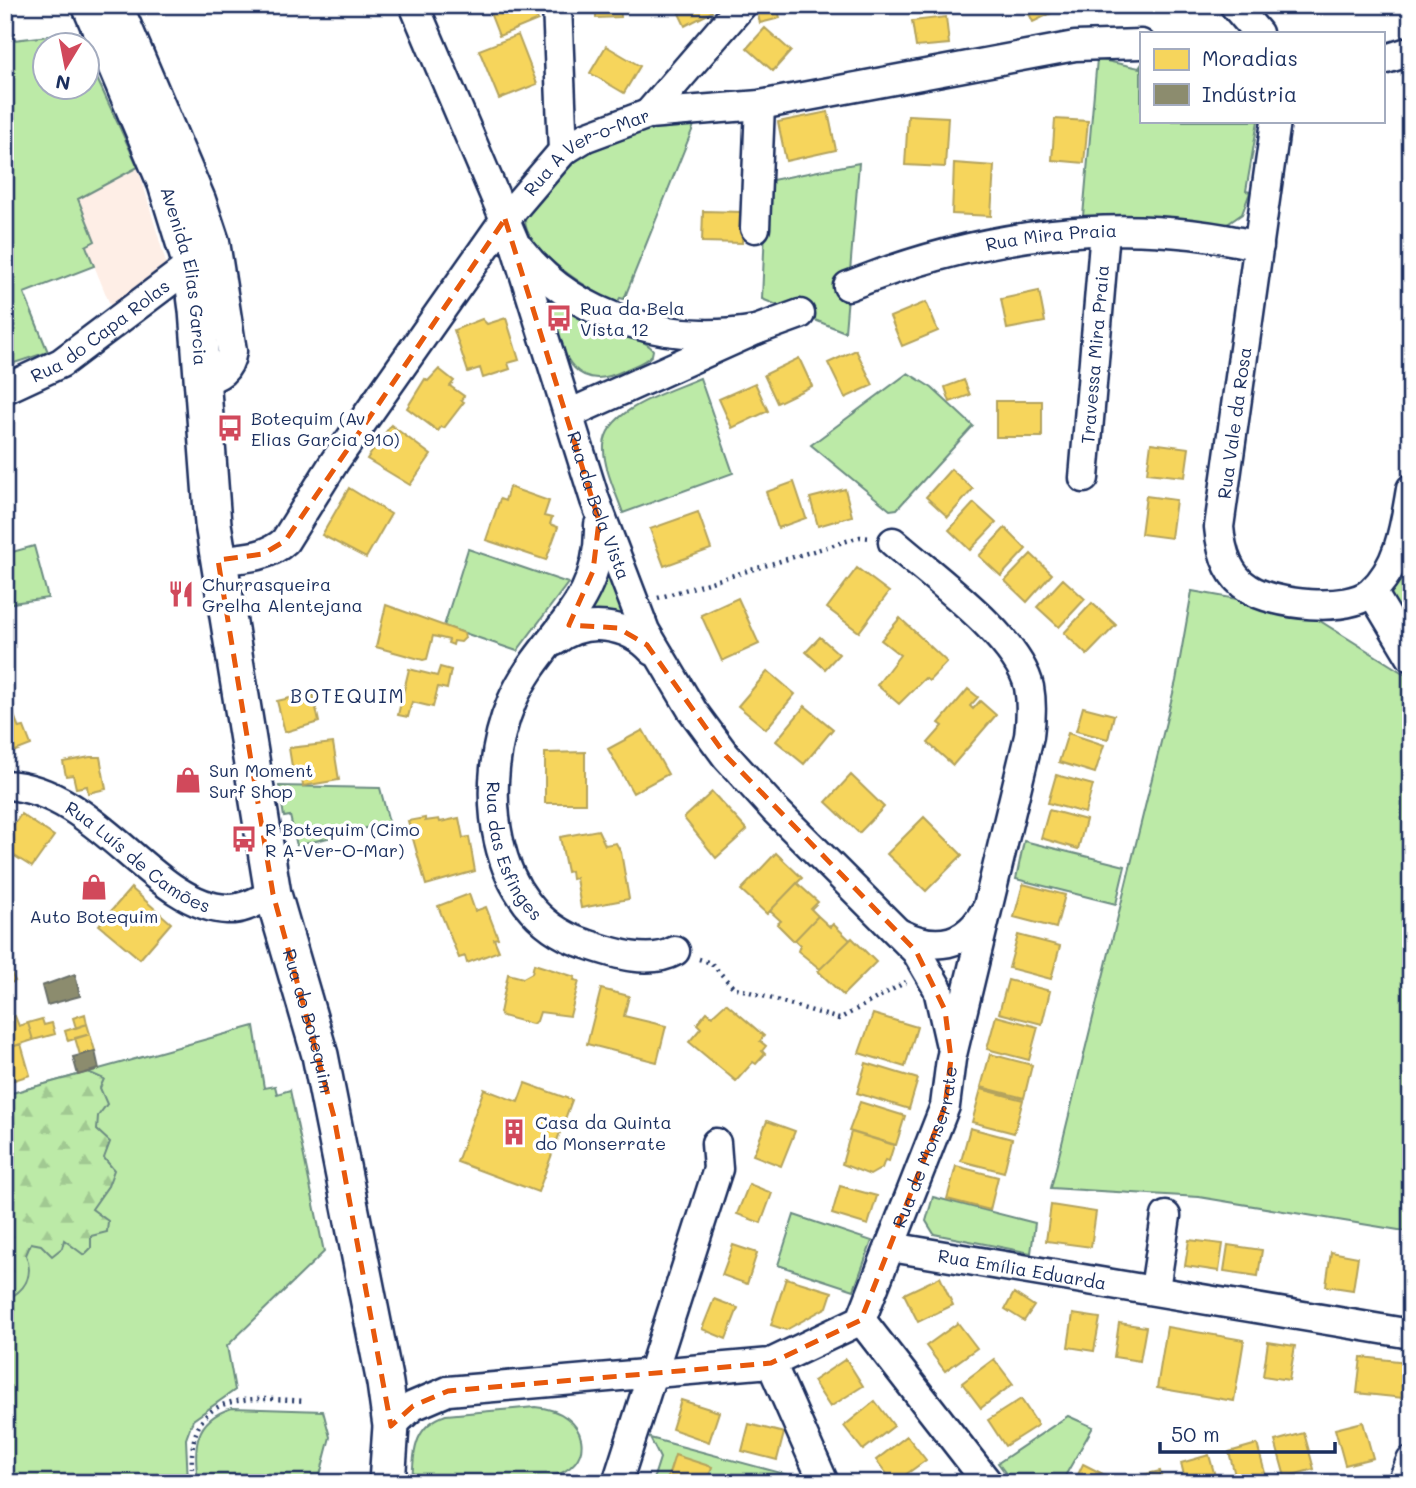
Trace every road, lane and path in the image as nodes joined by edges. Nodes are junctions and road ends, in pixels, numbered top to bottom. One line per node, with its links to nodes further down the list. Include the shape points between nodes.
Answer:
1 (90, 5): 19 (main road, Avenida Elias Garcia, via 166,184)
2 (118, 5): 23 (street, via 215,242 232,351 227,368)
3 (414, 5): 16 (street, Rua da Bela Vista)
4 (557, 5): 14 (street)
5 (741, 5): 12 (street)
6 (1234, 5): 7 (street)
7 (1257, 32)
8 (1140, 44): 11 (street, Rua A Ver-o-Mar, via 1075,46)
9 (1411, 51): 10 (street)
10 (1384, 60)
11 (760, 105): 12 (street, Rua A Ver-o-Mar); 15 (street)
12 (648, 114): 14 (street, Rua A Ver-o-Mar, via 586,137)
13 (1276, 122): 18 (street, Rua Vale da Rosa)
14 (563, 151): 16 (street, Rua A Ver-o-Mar)
15 (755, 228)
16 (509, 230): 22 (street, via 551,283 617,318 692,336); 25 (street, Rua da Bela Vista); 30 (street, Rua A Ver-o-Mar, via 335,461 285,541 263,554)
17 (1105, 231): 18 (street, Rua Mira Praia, via 1183,234); 20 (street, Rua Mira Praia, via 993,240); 26 (street, Travessa Mira Praia)
18 (1259, 246): 31 (street, Rua Vale da Rosa, via 1219,527 1221,549 1231,572 1248,588 1273,598 1318,605 1354,603)
19 (191, 265): 23 (main road, Avenida Elias Garcia); 24 (street, Rua do Capa Rolas, via 61,363)
20 (848, 286)
21 (800, 314): 22 (street)
22 (756, 330): 25 (street)
23 (201, 381): 30 (main road, Avenida Elias Garcia)
24 (5, 389)
25 (569, 414): 28 (street, Rua da Bela Vista)
26 (1084, 478)
27 (1411, 489): 31 (street, via 1404,535)
28 (595, 500): 32 (street, Rua da Bela Vista); 33 (street, Rua das Esfinges, via 599,537 587,589)
29 (893, 542): 32 (path, via 860,537); 38 (street, Rua de Monserrate, via 1004,640 1029,685 1029,736)
30 (218, 560): 37 (main road, Rua do Botequim)
31 (1372, 592): 34 (street)
32 (633, 605): 35 (street, Rua da Bela Vista)
33 (547, 647): 35 (street, Rua das Esfinges, via 576,628 603,626 633,635); 40 (street, Rua das Esfinges, via 526,675 501,731 496,824 511,878 534,914 569,939 637,957 664,957)
34 (1411, 657)
35 (663, 663): 39 (street, Rua da Bela Vista, via 726,756)
36 (5, 785): 37 (street, Rua Luís de Camões, via 38,790 71,807 192,900 230,909)
37 (273, 894): 52 (main road, Rua do Botequim, via 305,994 329,1092)
38 (987, 908): 39 (street, via 966,936 951,943 917,942); 42 (street, Rua de Monserrate)
39 (901, 933): 41 (street, Rua da Bela Vista)
40 (674, 951): 41 (path, via 711,963 733,987 839,1019)
41 (929, 970): 42 (street, Rua da Bela Vista, via 945,1010)
42 (951, 1059): 45 (street, Rua de Monserrate, via 945,1106)
43 (716, 1143): 50 (street, via 718,1169)
44 (1166, 1216): 46 (street)
45 (891, 1247): 46 (street, Rua Emília Eduarda); 47 (street, Rua de Monserrate)
46 (1155, 1289): 48 (street, Rua Emília Eduarda)
47 (861, 1320): 49 (street); 58 (street)
48 (1411, 1334)
49 (771, 1363): 50 (street); 57 (street)
50 (652, 1375): 52 (street, via 448,1391 413,1406); 56 (street)
51 (306, 1401): 54 (path, via 234,1401 208,1413 194,1434)
52 (391, 1426): 55 (main road, Rua do Botequim)
53 (1411, 1461): 59 (street)
54 (194, 1483)
55 (387, 1483)
56 (617, 1483)
57 (824, 1483)
58 (988, 1483)
59 (1402, 1483)

